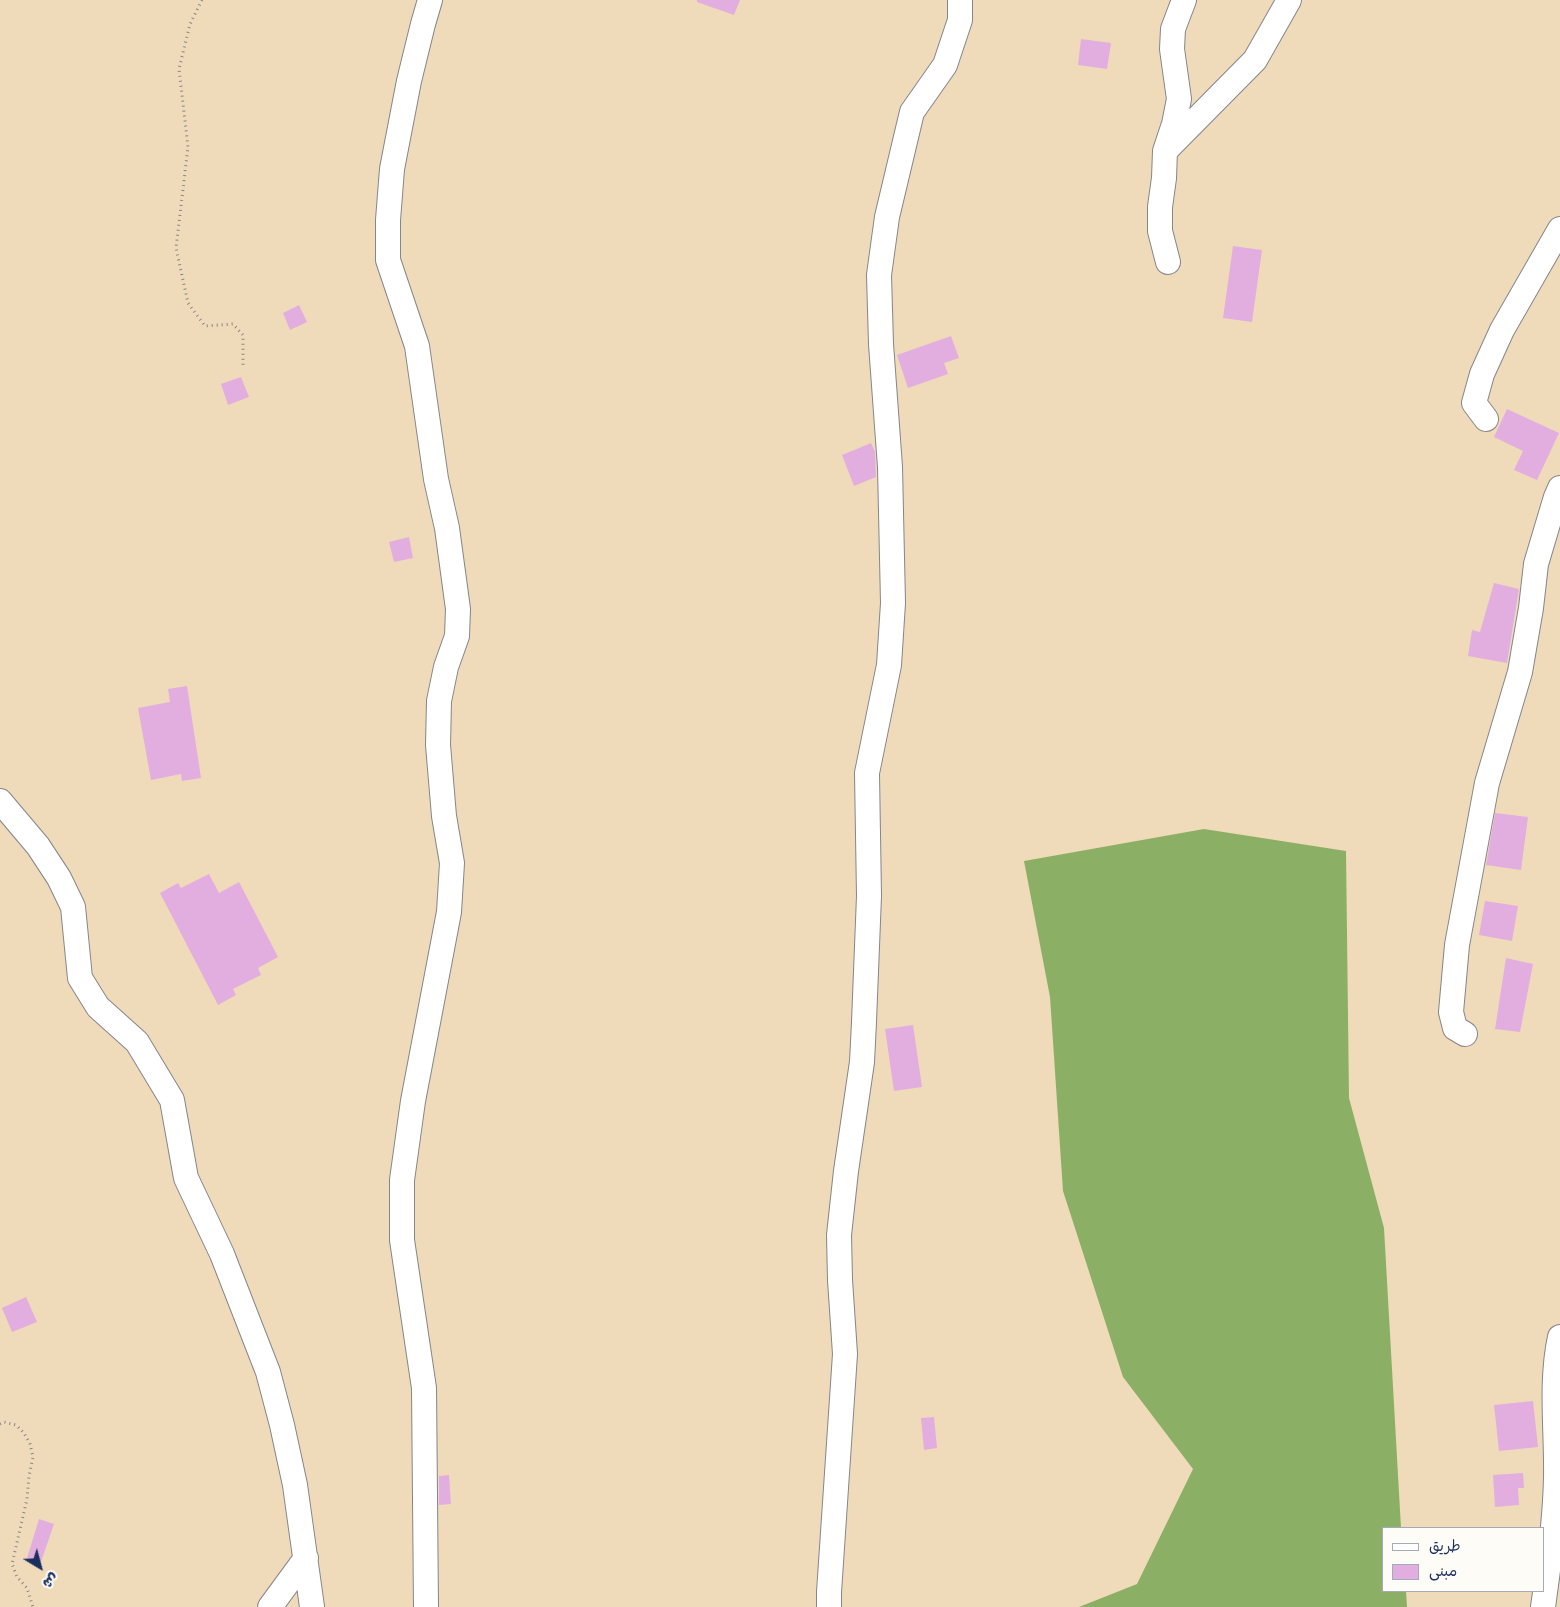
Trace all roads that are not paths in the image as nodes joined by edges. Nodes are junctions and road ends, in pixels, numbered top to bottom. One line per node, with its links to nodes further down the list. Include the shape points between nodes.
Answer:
1 (430, 0): 18 (street, via 407,90 392,169 388,220 388,260 417,346 458,609 456,636 439,702 438,745 452,863 449,912 412,1101 402,1180 402,1240 424,1388)
2 (960, 0): 19 (street, via 960,20 945,65 912,112 887,217 879,275 890,467 893,603 890,665 867,773 869,896 865,1013 862,1062 839,1235 845,1354)
3 (1184, 0): 5 (street, via 1174,29 1172,49 1178,99)
4 (1289, 0): 5 (street, via 1255,60)
5 (1165, 151): 7 (street, via 1160,231)
6 (1560, 229): 8 (street, via 1502,330 1482,374 1474,403)
7 (1168, 262)
8 (1486, 419)
9 (1560, 488): 11 (street, via 1536,564 1520,672 1487,783 1457,946 1451,1012 1455,1028)
10 (0, 802): 13 (street, via 38,846 69,900 80,978 98,1007 137,1042 172,1100 186,1178 222,1254 268,1372 295,1486)
11 (1464, 1034)
12 (1560, 1337): 14 (street, via 1555,1386 1556,1478)
13 (306, 1558): 16 (street); 17 (street)
14 (1545, 1591)
15 (1545, 1592): 20 (street)
16 (270, 1607)
17 (312, 1607)
18 (426, 1607)
19 (829, 1607)
20 (1543, 1607)

